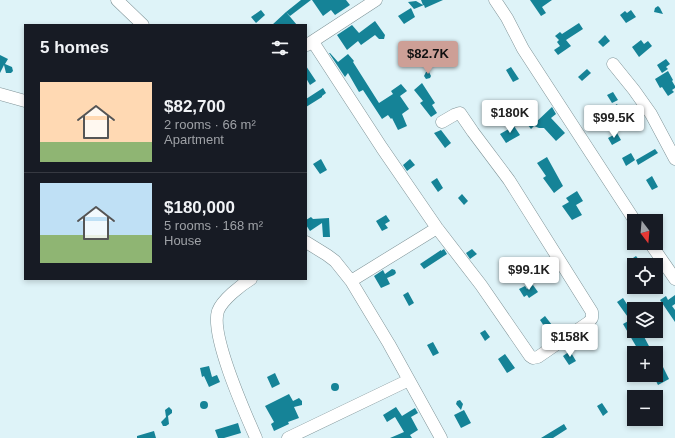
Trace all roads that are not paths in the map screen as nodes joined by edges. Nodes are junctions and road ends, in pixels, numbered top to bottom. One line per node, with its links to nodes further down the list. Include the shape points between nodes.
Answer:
1 (117, 0): 4 (street)
2 (376, 0): 5 (street)
3 (495, 0): 11 (street)
4 (141, 24)
5 (309, 44): 12 (street)
6 (613, 64): 10 (street, via 651,114)
7 (0, 94): 8 (street)
8 (24, 101)
9 (442, 122): 12 (street, via 460,113 510,180 592,312 592,318 533,358)
10 (675, 160)
11 (631, 214)
12 (437, 228): 17 (street)
13 (307, 243): 17 (street, via 335,261)
14 (655, 250): 15 (street)
15 (675, 279)
16 (250, 280): 19 (street, via 218,310 217,328 227,365)
17 (351, 281): 18 (street)
18 (409, 380): 20 (street); 21 (street)
19 (256, 438)
20 (288, 438)
21 (441, 438)

